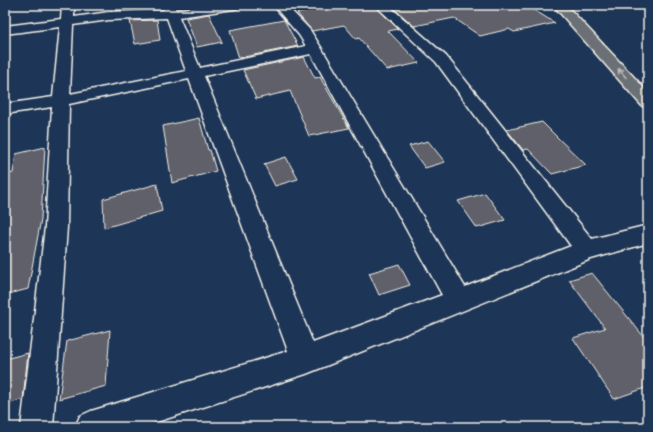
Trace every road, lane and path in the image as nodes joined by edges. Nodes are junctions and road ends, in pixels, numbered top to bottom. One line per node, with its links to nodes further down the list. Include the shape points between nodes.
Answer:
1 (68, 5): 8 (street)
2 (234, 5): 7 (street)
3 (279, 5): 11 (street, via 305,33)
4 (381, 5): 17 (street, via 441,60)
5 (559, 5): 14 (highway, one-way to 5)
6 (575, 5): 10 (highway)
7 (170, 9): 8 (street); 12 (street)
8 (67, 22): 9 (street); 13 (street)
9 (5, 30)
10 (601, 31)
11 (315, 49): 12 (street); 18 (street)
12 (195, 73): 13 (street); 19 (street)
13 (60, 101): 15 (street); 20 (street, via 56,227)
14 (648, 102)
15 (5, 109)
16 (648, 234): 17 (street)
17 (587, 250): 18 (street)
18 (459, 302): 19 (street)
19 (306, 360): 21 (street)
20 (37, 427)
21 (91, 427)

